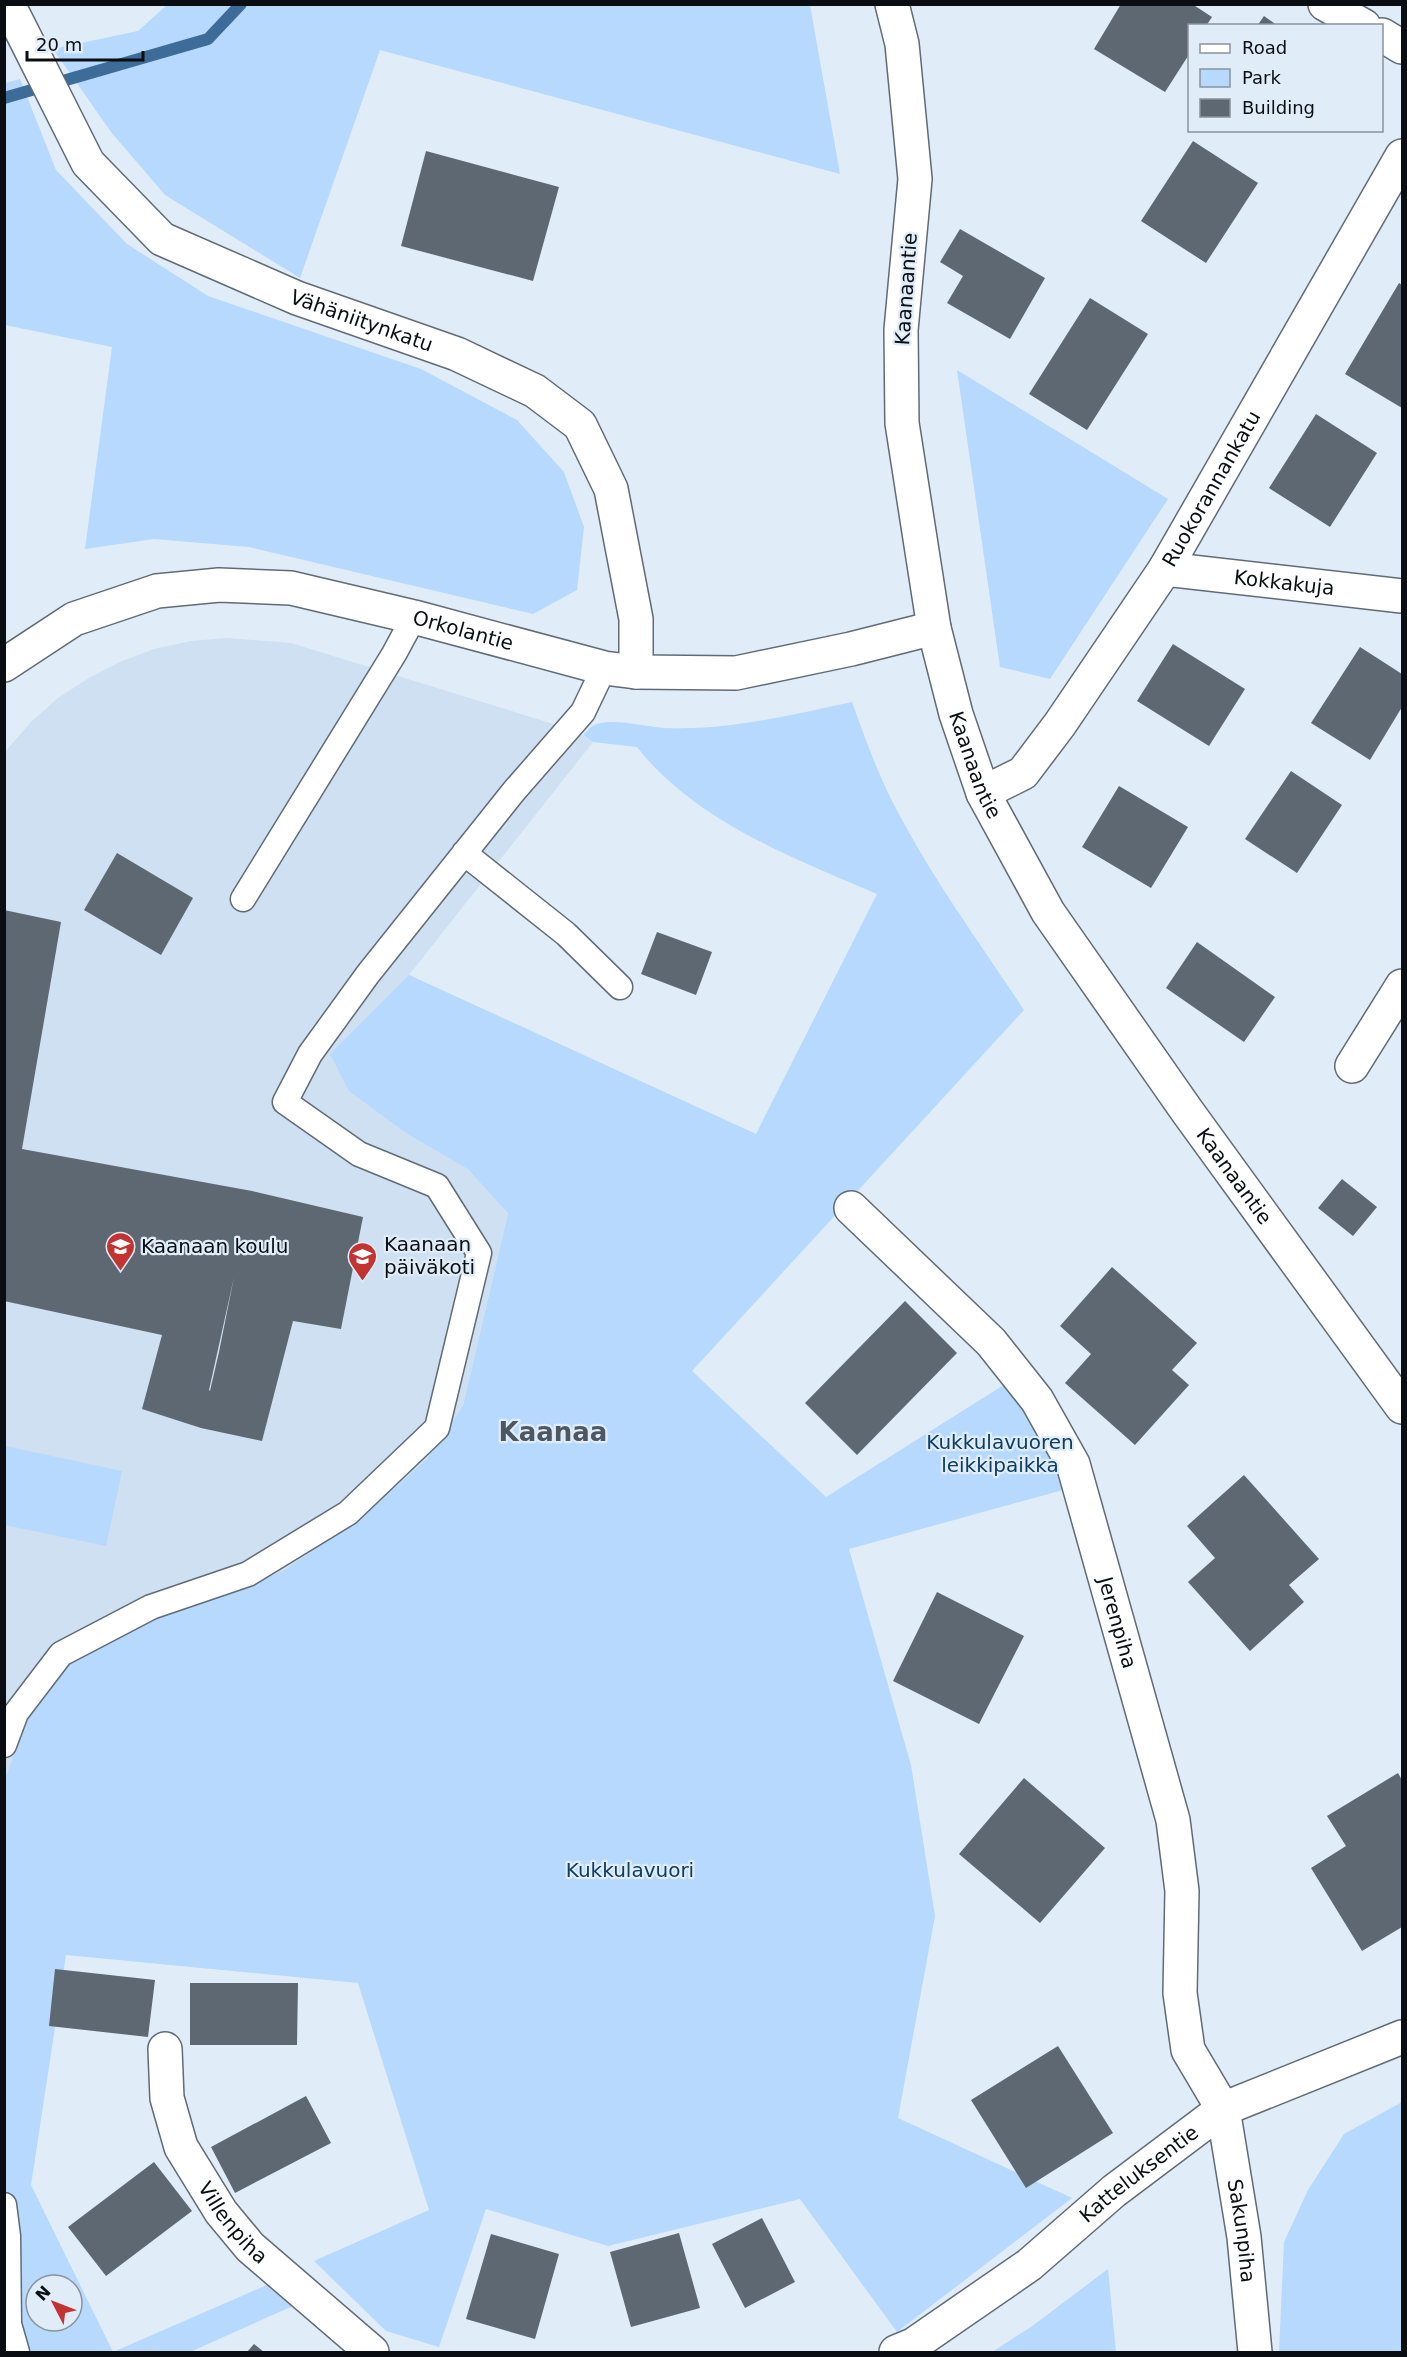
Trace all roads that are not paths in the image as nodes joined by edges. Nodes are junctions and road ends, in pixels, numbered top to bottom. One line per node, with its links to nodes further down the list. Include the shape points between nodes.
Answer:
1 (8, 4): 14 (street, Vähäniitynkatu, via 88,163 162,239 297,298 457,354 535,391 580,425 611,489 636,619)
2 (892, 4): 11 (street, Kaanaantie, via 902,45 915,179 901,330 902,423)
3 (1325, 4): 4 (street)
4 (1360, 24)
5 (1383, 36): 6 (street)
6 (1402, 46)
7 (1402, 156): 8 (street, Ruokorannankatu)
8 (1165, 569): 9 (street, Kokkakuja); 15 (street, Ruokorannankatu, via 1023,772)
9 (1402, 596)
10 (414, 617): 12 (street, Orkolantie, via 291,588 219,585 157,591 74,619); 13 (street, Orkolantie); 17 (lane)
11 (934, 628): 14 (street, Orkolantie, via 736,673); 15 (street, Kaanaantie, via 956,714)
12 (4, 665)
13 (604, 668): 14 (street, Orkolantie); 16 (lane, via 583,712)
14 (636, 672)
15 (983, 793): 22 (street, Kaanaantie, via 1048,912)
16 (464, 853): 19 (lane, via 566,934); 23 (lane, via 310,1054 285,1102 359,1154 437,1186 479,1253 437,1428 348,1513 258,1568 151,1607 62,1654 16,1713)
17 (243, 899)
18 (1402, 986): 20 (street)
19 (620, 987)
20 (1352, 1066)
21 (850, 1208): 26 (street, Jerenpiha, via 991,1342 1037,1400 1072,1464 1173,1820 1182,1892 1180,1993 1188,2050)
22 (1402, 1407)
23 (4, 1745)
24 (1402, 2037): 26 (street, Katteluksentie)
25 (165, 2049): 29 (street, Villenpiha, via 167,2098 181,2147 221,2212 250,2247)
26 (1223, 2109): 30 (street, Katteluksentie, via 1114,2191 1029,2265 914,2345); 31 (street, Sakunpiha, via 1244,2237)
27 (4, 2205): 28 (lane, via 9,2324)
28 (17, 2352)
29 (372, 2352)
30 (896, 2352)
31 (1255, 2352)

